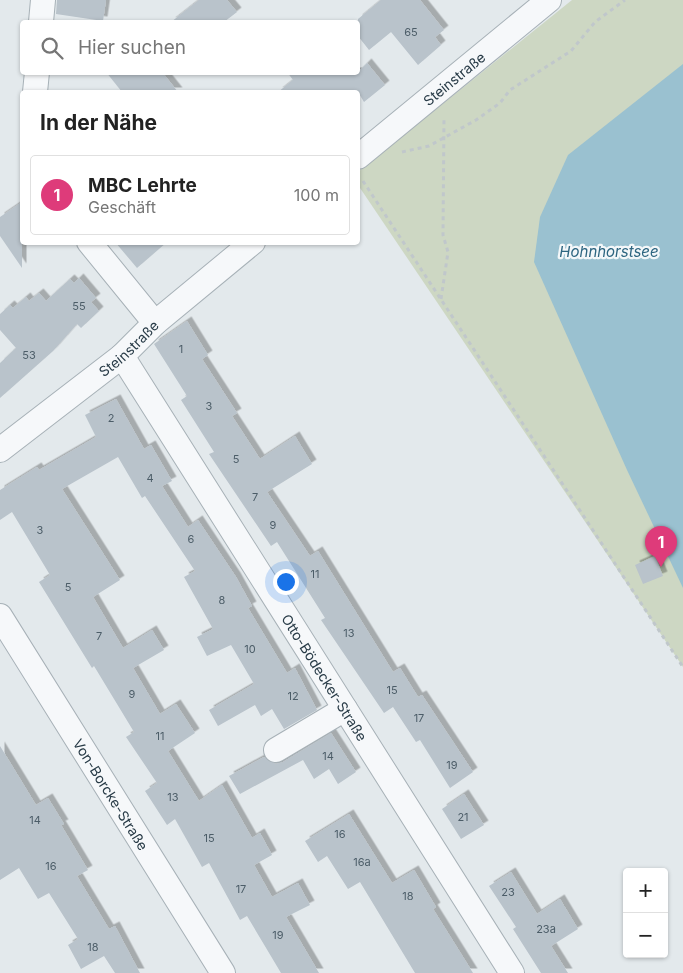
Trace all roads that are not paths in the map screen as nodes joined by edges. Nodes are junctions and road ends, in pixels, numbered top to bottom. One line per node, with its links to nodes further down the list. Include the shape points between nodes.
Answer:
1 (43, 0): 3 (street)
2 (549, 0): 6 (street, Steinstraße, via 378,140)
3 (41, 20)
4 (37, 75): 5 (street)
5 (35, 90)
6 (360, 169)
7 (91, 245): 9 (street)
8 (249, 245): 9 (street, Steinstraße)
9 (155, 323): 10 (street, Steinstraße)
10 (122, 356): 11 (street, Steinstraße); 13 (street, Otto-Bödecker-Straße)
11 (0, 450)
12 (0, 616): 15 (street, Von-Borcke-Straße)
13 (345, 709): 14 (street); 16 (street, Otto-Bödecker-Straße)
14 (276, 750)
15 (223, 973)
16 (512, 973)

